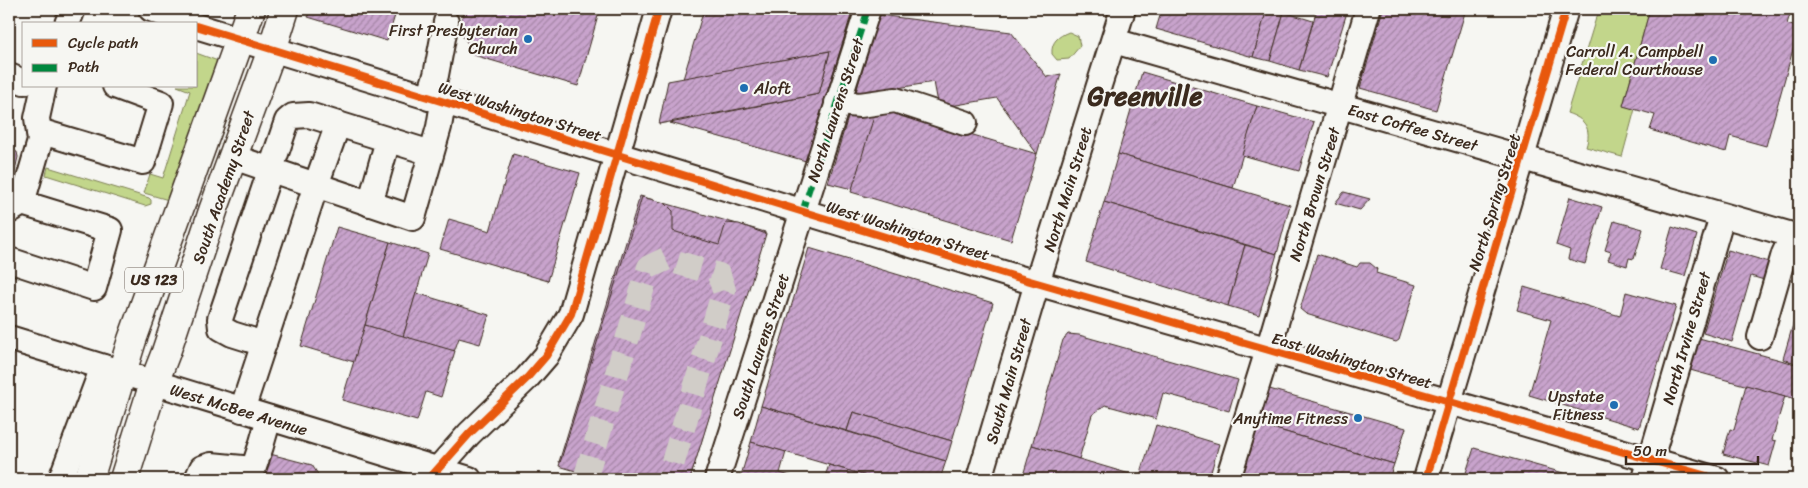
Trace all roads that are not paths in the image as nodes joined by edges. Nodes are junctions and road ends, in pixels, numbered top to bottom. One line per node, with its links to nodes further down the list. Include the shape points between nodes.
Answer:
1 (73, 9): 10 (street)
2 (151, 9): 11 (street)
3 (251, 9): 14 (highway, US 123)
4 (285, 9): 16 (highway, South Academy Street / US 123)
5 (658, 9): 29 (street)
6 (868, 9): 22 (street, North Laurens Street)
7 (1123, 9): 15 (street, North Main Street)
8 (1368, 9): 23 (street, North Brown Street)
9 (1566, 9): 31 (street, North Spring Street)
10 (68, 22)
11 (185, 22)
12 (446, 22): 21 (street, via 436,76)
13 (198, 27): 14 (street, West Washington Street)
14 (240, 40): 16 (street, West Washington Street); 45 (highway, South Academy Street / US 123, via 132,340)
15 (1114, 41): 23 (street, East Coffee Street); 40 (street, North Main Street)
16 (272, 50): 21 (street, West Washington Street); 30 (highway, South Academy Street / US 123)
17 (9, 76): 18 (street)
18 (22, 81)
19 (37, 88): 26 (street)
20 (120, 88): 26 (street, via 161,103 143,162)
21 (436, 100): 28 (street); 29 (street, West Washington Street)
22 (837, 103): 24 (street, via 860,105 895,100); 36 (street, North Laurens Street)
23 (1340, 106): 31 (street, East Coffee Street); 44 (street, North Brown Street)
24 (965, 123)
25 (338, 124): 27 (street); 32 (street, via 309,115 292,116 287,121); 33 (street)
26 (39, 131): 35 (street, via 40,141)
27 (388, 140): 28 (street); 34 (street)
28 (431, 153): 34 (street, via 412,218)
29 (617, 155): 36 (street, West Washington Street); 52 (street, via 571,314 559,335 527,378 469,434)
30 (232, 157): 32 (street); 46 (highway, South Academy Street / US 123)
31 (1522, 158): 37 (street, East Coffee Street); 47 (street, North Spring Street)
32 (271, 169): 33 (street); 43 (street, via 220,319 221,328)
33 (316, 185): 34 (street); 43 (street)
34 (370, 204)
35 (16, 207): 39 (street, via 110,230 94,288)
36 (802, 212): 40 (street, West Washington Street); 58 (street, South Laurens Street)
37 (1722, 216): 38 (street, East Coffee Street); 50 (street, North Irvine Street)
38 (1796, 236): 41 (street, via 1784,254)
39 (9, 260)
40 (1038, 283): 44 (street, East Washington Street); 59 (street, South Main Street)
41 (1760, 337)
42 (9, 338): 45 (street, West McBee Avenue)
43 (264, 344): 48 (street)
44 (1268, 350): 47 (street, East Washington Street); 60 (street, North Brown Street)
45 (113, 370): 46 (street, West McBee Avenue); 53 (street); 54 (highway, South Academy Street / US 123)
46 (154, 383): 48 (street, West McBee Avenue); 55 (highway, South Academy Street / US 123)
47 (1449, 402): 50 (street, East Washington Street); 61 (street, North Spring Street)
48 (242, 410): 49 (street, West McBee Avenue)
49 (269, 418): 51 (street); 52 (street, West McBee Avenue)
50 (1648, 470): 62 (street, East Washington Street)
51 (252, 474): 56 (street, via 211,465 202,468)
52 (434, 475): 57 (street, West McBee Avenue)
53 (60, 479)
54 (89, 479)
55 (124, 479)
56 (197, 479)
57 (469, 479)
58 (717, 479)
59 (979, 479)
60 (1228, 479)
61 (1426, 479)
62 (1717, 479)

